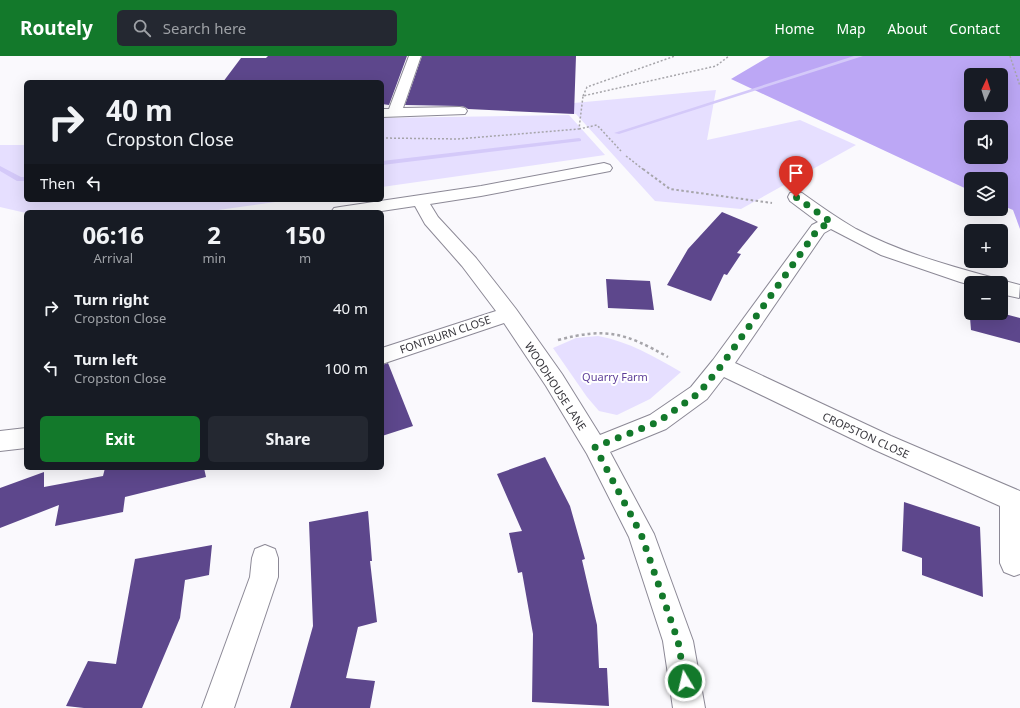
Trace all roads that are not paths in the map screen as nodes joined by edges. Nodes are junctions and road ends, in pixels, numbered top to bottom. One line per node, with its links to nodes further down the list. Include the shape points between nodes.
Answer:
1 (415, 56): 3 (street)
2 (460, 112): 3 (street)
3 (388, 113)
4 (604, 168): 6 (street)
5 (796, 197): 8 (street)
6 (420, 200): 7 (street); 10 (street, WOODHOUSE LANE, via 431,220 469,262)
7 (353, 210)
8 (831, 222): 9 (street, via 877,247 935,269); 12 (street, via 818,229)
9 (964, 277)
10 (509, 314): 11 (street, FONTBURN CLOSE); 15 (street, WOODHOUSE LANE)
11 (384, 355)
12 (721, 366): 15 (street, via 699,393 658,422); 16 (street, CROPSTON CLOSE, via 883,443)
13 (24, 438): 14 (street)
14 (0, 441)
15 (595, 447): 20 (street, WOODHOUSE LANE, via 641,534 678,641)
16 (1016, 502): 18 (street, CROPSTON CLOSE)
17 (265, 558): 19 (street, via 264,576)
18 (1014, 563)
19 (218, 708)
20 (689, 708)

